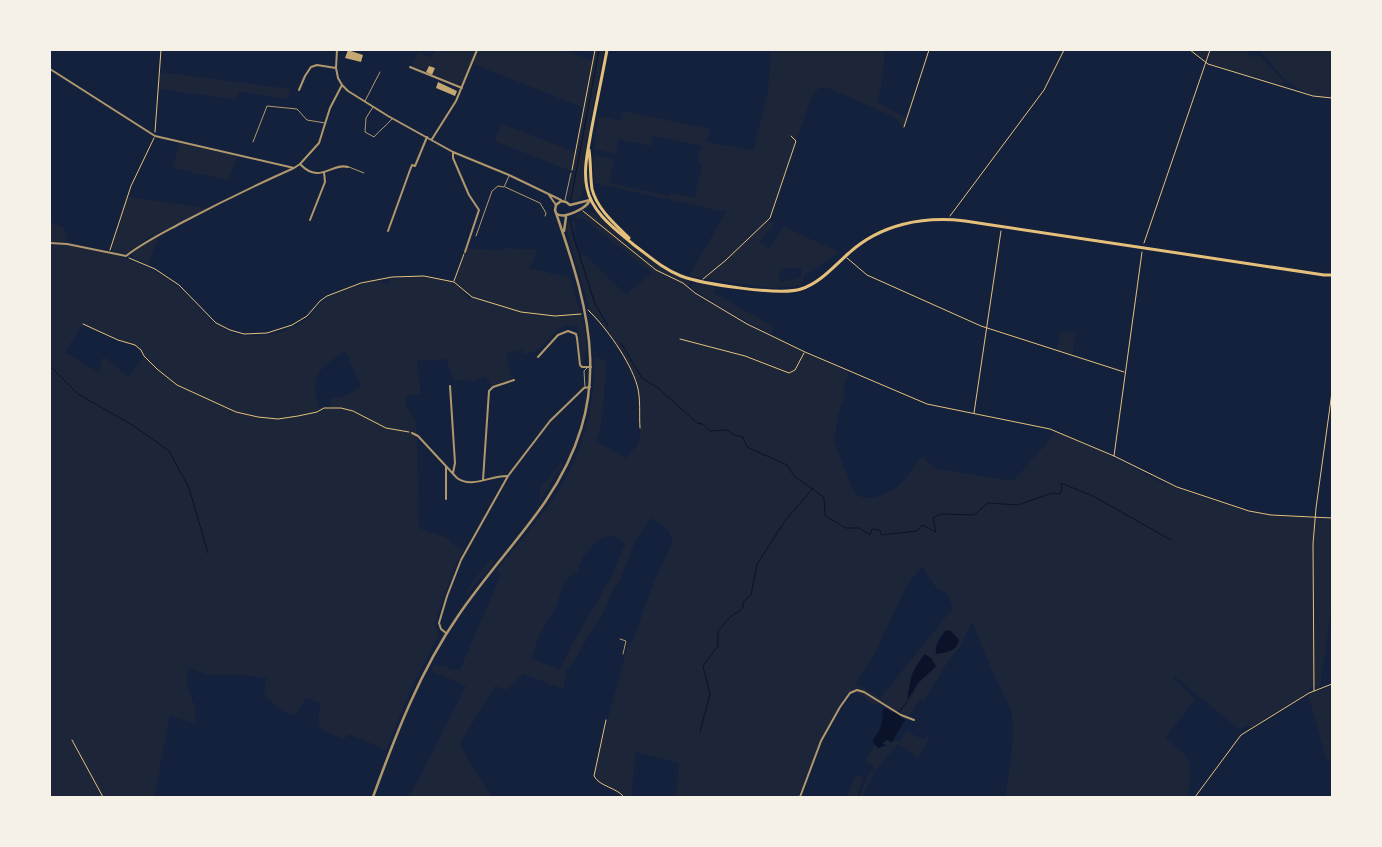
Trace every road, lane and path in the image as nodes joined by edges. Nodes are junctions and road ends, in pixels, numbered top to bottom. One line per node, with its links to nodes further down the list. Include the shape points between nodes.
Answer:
1 (161, 50): 24 (path)
2 (338, 50): 12 (street)
3 (477, 50): 16 (street)
4 (594, 50): 36 (path)
5 (607, 50): 29 (main road)
6 (929, 50): 23 (path)
7 (1064, 50): 49 (path, via 1044,90)
8 (1190, 50): 10 (path)
9 (1210, 50): 10 (path)
10 (1205, 62): 18 (path, via 1313,96); 57 (path)
11 (410, 66): 16 (street)
12 (336, 68): 15 (street); 17 (street, via 310,67)
13 (50, 69): 24 (street)
14 (380, 72): 19 (lane)
15 (342, 85): 19 (street); 22 (street)
16 (462, 88): 27 (street)
17 (299, 90)
18 (1332, 98)
19 (364, 101): 20 (street)
20 (373, 107): 21 (street); 21 (lane, via 366,118 366,132 374,137)
21 (392, 118): 26 (street)
22 (326, 123): 28 (lane, via 307,120 297,109 267,106); 31 (street, via 318,144)
23 (904, 127)
24 (155, 136): 33 (street); 59 (path, via 130,186)
25 (791, 136): 63 (path, via 796,141 770,218)
26 (427, 137): 27 (street); 52 (street, via 415,166 412,165)
27 (431, 140): 30 (street)
28 (253, 142)
29 (588, 149): 40 (main road); 41 (main road, via 585,175)
30 (453, 152): 37 (street); 58 (street, via 469,195 479,210)
31 (300, 164): 33 (street); 34 (street, via 304,169)
32 (348, 167): 34 (street, via 342,165); 35 (lane)
33 (294, 168): 60 (street, via 143,242)
34 (324, 172): 50 (street, via 325,182)
35 (364, 173)
36 (571, 173): 42 (lane)
37 (509, 175): 38 (lane); 39 (street)
38 (504, 187): 48 (lane, via 540,203); 54 (lane, via 498,186 492,191)
39 (547, 193): 42 (street); 43 (street)
40 (595, 197): 41 (main road); 56 (main road)
41 (590, 200): 44 (street); 45 (street); 56 (main road, via 613,228)
42 (564, 201): 43 (street); 44 (street)
43 (556, 205): 46 (street)
44 (570, 205): 47 (street)
45 (582, 208): 47 (street); 70 (path, via 662,273 747,324)
46 (556, 213): 47 (street, via 561,216); 53 (street)
47 (568, 214): 53 (street)
48 (545, 216)
49 (948, 219): 51 (main road); 61 (main road, via 917,221 890,228)
50 (310, 220)
51 (1001, 226): 57 (main road); 68 (path)
52 (388, 231)
53 (564, 232): 65 (street)
54 (476, 236)
55 (50, 244): 59 (street, via 67,244)
56 (634, 244): 63 (main road, via 670,271)
57 (1143, 248): 62 (main road); 73 (path)
58 (464, 252): 64 (path)
59 (109, 253): 60 (street)
60 (126, 256): 64 (path, via 155,269 179,285 216,323 251,334 276,331 298,323 327,296 372,280 418,276)
61 (845, 256): 63 (main road, via 815,282 795,291 770,292); 68 (path, via 866,275)
62 (1332, 276)
63 (700, 281)
64 (454, 282): 66 (path, via 472,297 521,312 554,316)
65 (585, 309): 66 (street); 80 (path, via 608,334 637,384)
66 (586, 314): 72 (street)
67 (83, 324): 81 (path, via 135,345 177,385 236,412 278,419 324,408 341,408 386,428)
68 (987, 327): 73 (path); 79 (path)
69 (680, 339): 70 (path, via 745,356 789,373 795,370)
70 (805, 352): 79 (path, via 927,404)
71 (538, 358): 72 (street, via 558,335 568,331 576,334 580,365)
72 (590, 367): 76 (lane, via 584,371); 77 (street)
73 (1124, 372): 82 (path)
74 (514, 380): 86 (street, via 493,386 489,391)
75 (450, 386): 84 (street)
76 (585, 387): 77 (street); 85 (street, via 554,416)
77 (590, 387): 90 (street, via 585,417 565,468 546,500)
78 (1332, 392): 88 (path)
79 (974, 414): 82 (path, via 1050,429)
80 (640, 428)
81 (412, 433): 83 (street)
82 (1114, 456): 88 (path, via 1178,487 1249,511)
83 (446, 466): 84 (street); 87 (street)
84 (453, 473): 86 (street, via 466,483)
85 (508, 476): 86 (street); 90 (street, via 458,565 438,623)
86 (483, 480)
87 (446, 499)
88 (1316, 517): 89 (path); 94 (path, via 1312,568)
89 (1332, 518)
90 (446, 633): 99 (street, via 414,695)
91 (620, 639): 92 (lane, via 626,641)
92 (623, 654)
93 (1332, 684): 94 (path)
94 (1314, 690): 102 (path, via 1241,735)
95 (606, 720): 100 (path, via 594,776)
96 (914, 720): 101 (street, via 864,692 850,692 825,734)
97 (72, 740): 98 (path)
98 (103, 797)
99 (373, 797)
100 (624, 797)
101 (800, 797)
102 (1195, 797)

